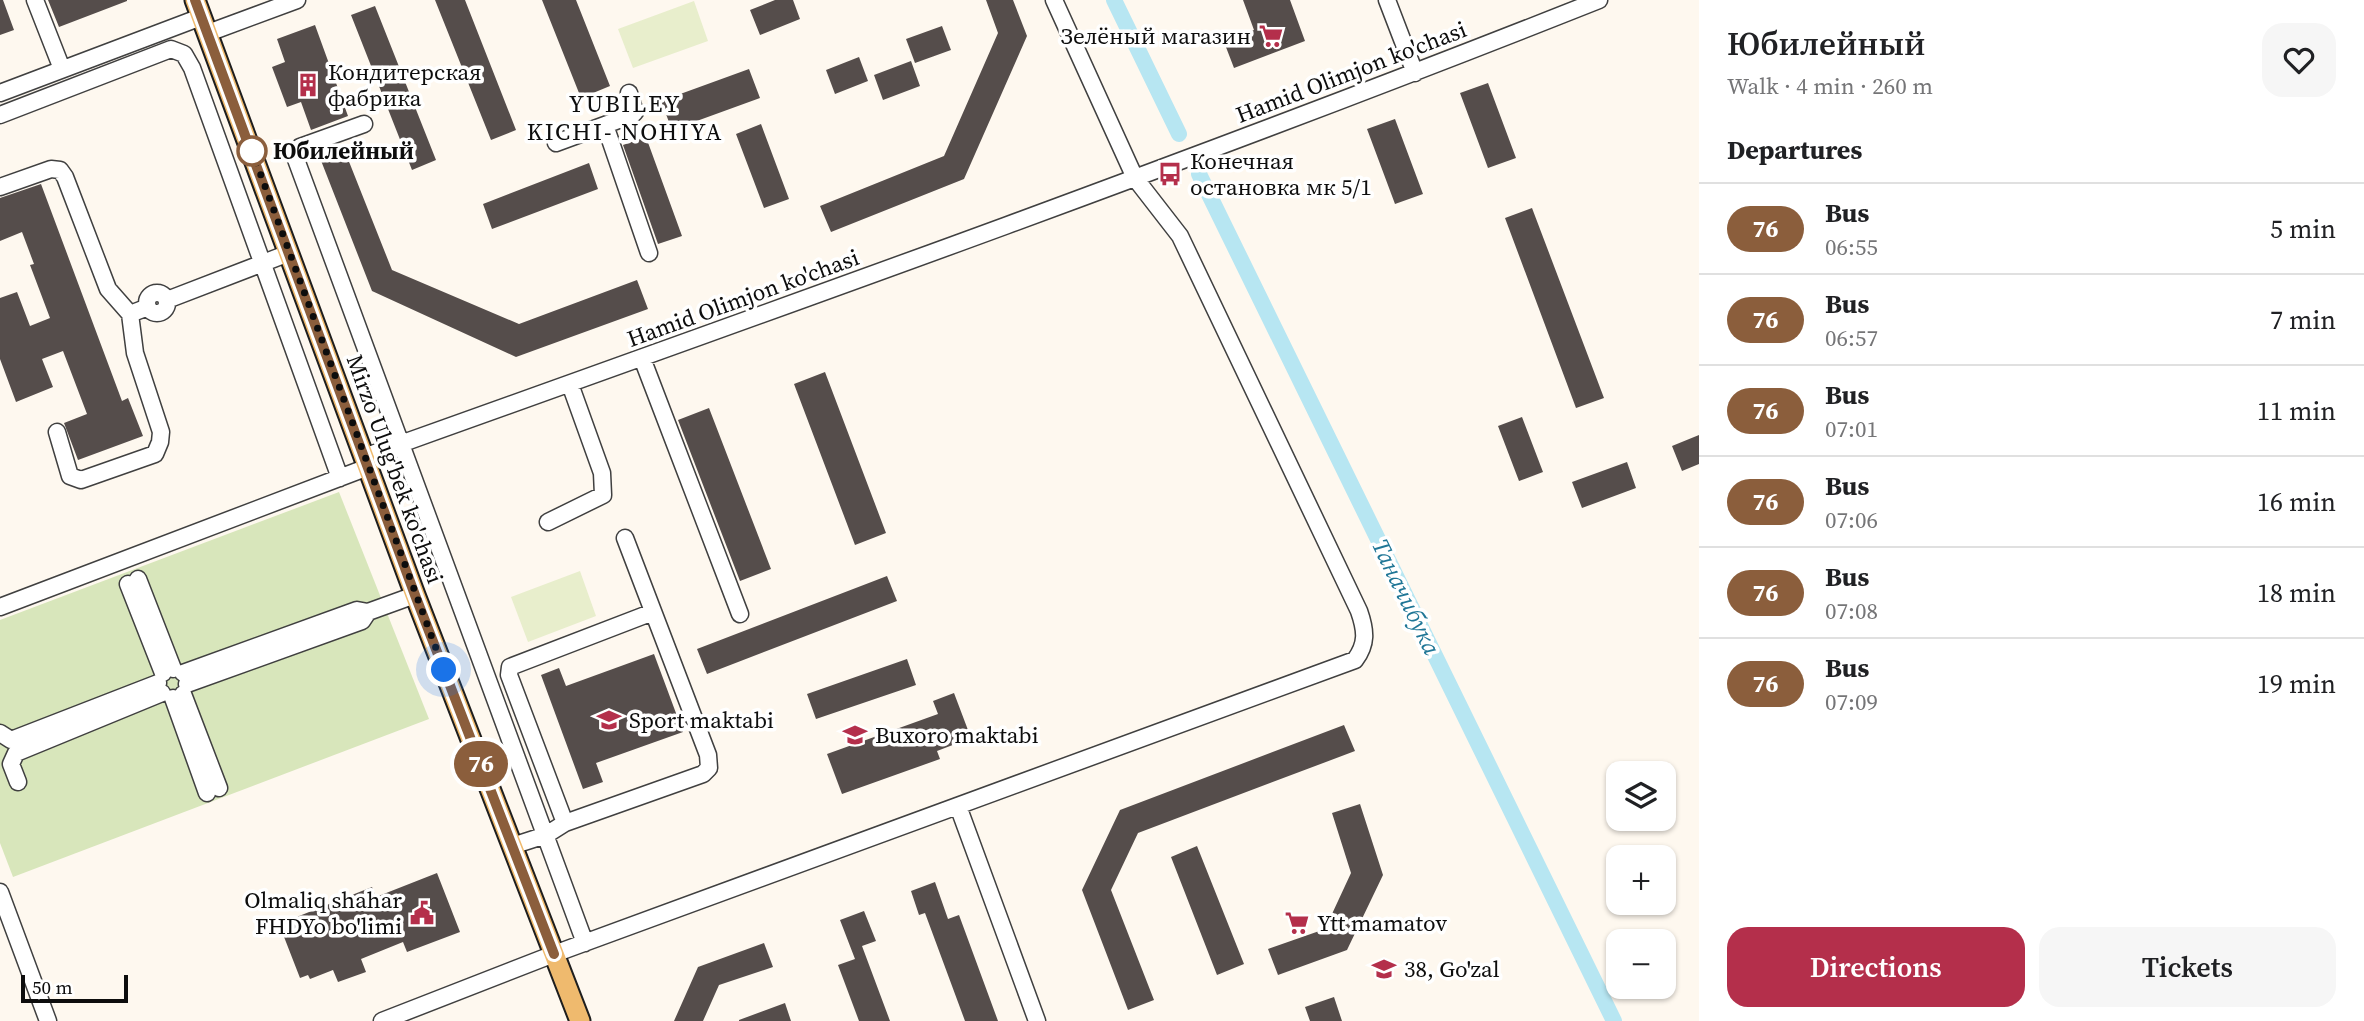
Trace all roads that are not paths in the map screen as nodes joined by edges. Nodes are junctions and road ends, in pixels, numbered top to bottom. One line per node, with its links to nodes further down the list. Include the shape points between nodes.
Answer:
1 (35, 0): 7 (street)
2 (297, 0): 6 (street)
3 (1054, 0): 15 (street)
4 (1387, 0): 8 (street)
5 (1599, 0): 8 (street, Hamid Olimjon ko'chasi)
6 (201, 17): 7 (street); 17 (main road, Mirzo Ulug'bek ko'chasi)
7 (62, 69): 9 (street)
8 (1415, 73): 15 (street, Hamid Olimjon ko'chasi)
9 (0, 93)
10 (629, 93): 13 (street, via 635,112)
11 (0, 115): 19 (street, via 171,49 184,54)
12 (364, 124): 24 (street, via 300,147 294,154)
13 (605, 125): 14 (street); 18 (street)
14 (556, 144)
15 (1135, 178): 21 (street, Hamid Olimjon ko'chasi); 38 (street, via 1180,236 1359,611 1366,638 1363,650 1354,660)
16 (0, 187): 20 (street, via 60,170 108,289)
17 (289, 253): 19 (street); 25 (main road, Mirzo Ulug'bek ko'chasi)
18 (649, 253)
19 (262, 263): 20 (street, via 167,300 153,294 148,307); 26 (street)
20 (130, 314): 23 (street, via 135,353 161,432 155,454 81,480 70,476)
21 (642, 358): 22 (street, Hamid Olimjon ko'chasi); 33 (street)
22 (570, 384): 24 (street, Hamid Olimjon ko'chasi); 27 (street, via 602,473 603,495)
23 (57, 432)
24 (400, 444): 25 (street, Hamid Olimjon ko'chasi); 40 (street)
25 (366, 462): 26 (street, Hamid Olimjon ko'chasi); 30 (main road, Mirzo Ulug'bek ko'chasi)
26 (340, 478): 31 (street, Hamid Olimjon ko'chasi)
27 (548, 522)
28 (625, 538): 32 (street)
29 (133, 582): 34 (street)
30 (415, 595): 34 (street, via 368,612 362,621); 41 (main road, Mirzo Ulug'bek ko'chasi)
31 (0, 607)
32 (653, 612): 39 (street, via 510,667 509,675); 39 (street, via 709,768)
33 (740, 614)
34 (173, 683): 35 (street, via 11,740); 36 (street, via 16,753 11,764); 37 (street)
35 (0, 733)
36 (18, 782)
37 (213, 791)
38 (958, 806): 43 (street); 48 (street)
39 (565, 823): 40 (street)
40 (545, 835): 41 (street); 43 (street)
41 (512, 846): 44 (main road, Mirzo Ulug'bek ko'chasi)
42 (0, 892): 45 (street)
43 (586, 943): 44 (street)
44 (554, 954): 46 (street); 47 (main road, Mirzo Ulug'bek ko'chasi)
45 (48, 1021)
46 (382, 1021)
47 (580, 1021)
48 (1037, 1021)

